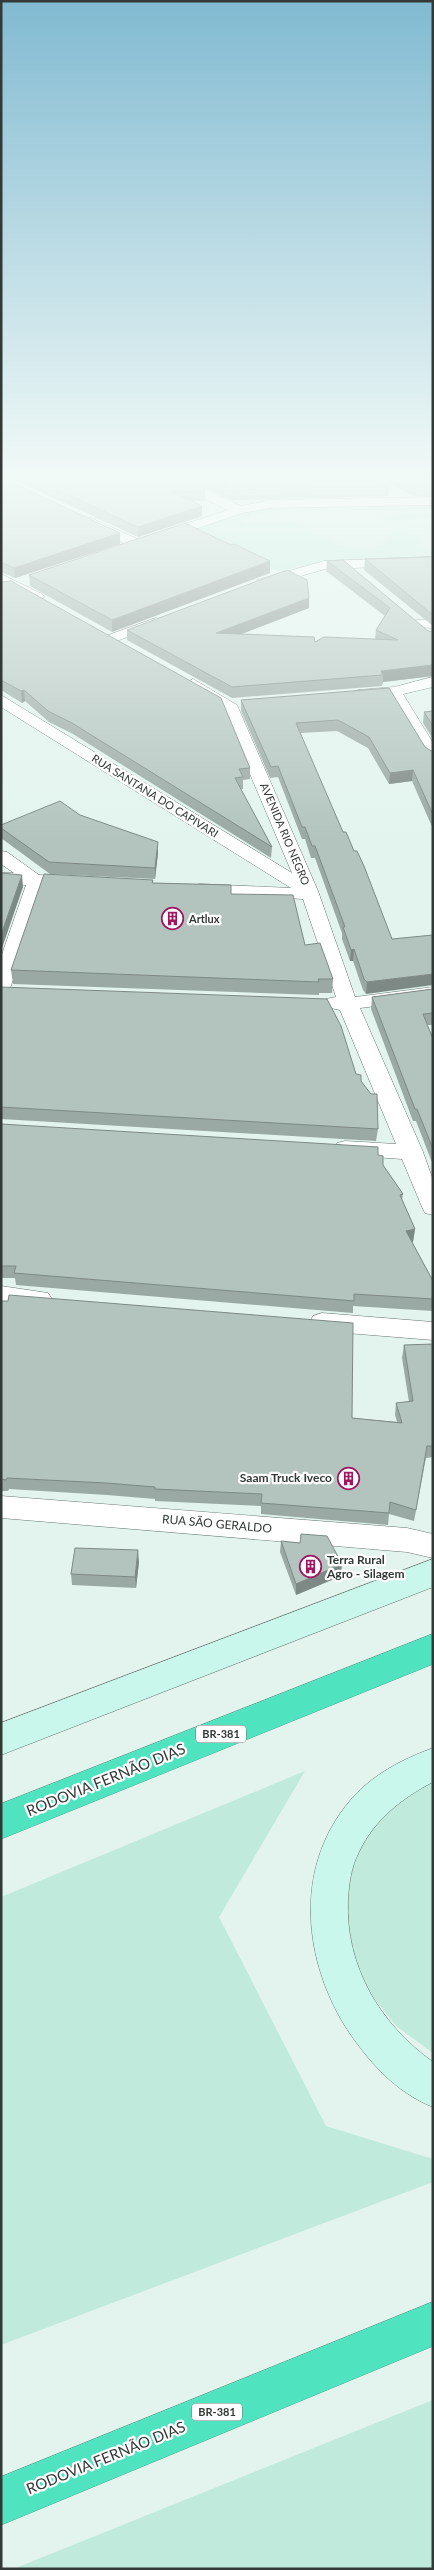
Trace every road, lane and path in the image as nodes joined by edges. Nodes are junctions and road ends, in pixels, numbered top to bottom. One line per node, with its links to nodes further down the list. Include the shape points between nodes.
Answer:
1 (35, 598): 2 (street)
2 (47, 603)
3 (403, 612): 5 (street)
4 (166, 619): 8 (street)
5 (425, 624): 7 (street)
6 (95, 630): 8 (street)
7 (433, 637)
8 (111, 639): 9 (street)
9 (128, 648)
10 (178, 677): 16 (street)
11 (433, 682): 12 (street)
12 (394, 692): 13 (street); 17 (street)
13 (346, 696)
14 (1, 700): 23 (street, RUA SANTANA DO CAPIVARI)
15 (249, 703): 16 (street)
16 (229, 705): 23 (street, AVENIDA RIO NEGRO)
17 (433, 757)
18 (1, 856): 20 (street)
19 (1, 878): 20 (street)
20 (36, 881): 21 (street); 24 (street)
21 (87, 883)
22 (184, 888): 23 (street)
23 (309, 892): 29 (street, AVENIDA RIO NEGRO)
24 (1, 986)
25 (1, 992): 26 (street)
26 (21, 992)
27 (433, 993): 29 (street)
28 (318, 1003): 29 (street)
29 (348, 1004): 31 (street, AVENIDA RIO NEGRO)
30 (324, 1147): 31 (street)
31 (412, 1152): 32 (street, AVENIDA RIO NEGRO)
32 (433, 1207)
33 (1, 1295): 34 (street)
34 (60, 1300)
35 (296, 1320): 36 (street)
36 (433, 1331)
37 (1, 1507): 38 (street, RUA SÃO GERALDO, via 407,1540)
38 (433, 1546)
39 (433, 1573): 41 (main road)
40 (433, 1649): 43 (highway, RODOVIA FERNÃO DIAS / BR-381)
41 (1, 1739)
42 (433, 1764): 44 (main road, via 402,1779 366,1810 340,1852 329,1901 333,1955 354,2008 394,2059)
43 (4, 1821)
44 (433, 2087)
45 (433, 2324): 46 (highway, RODOVIA FERNÃO DIAS / BR-381)
46 (1, 2501)

